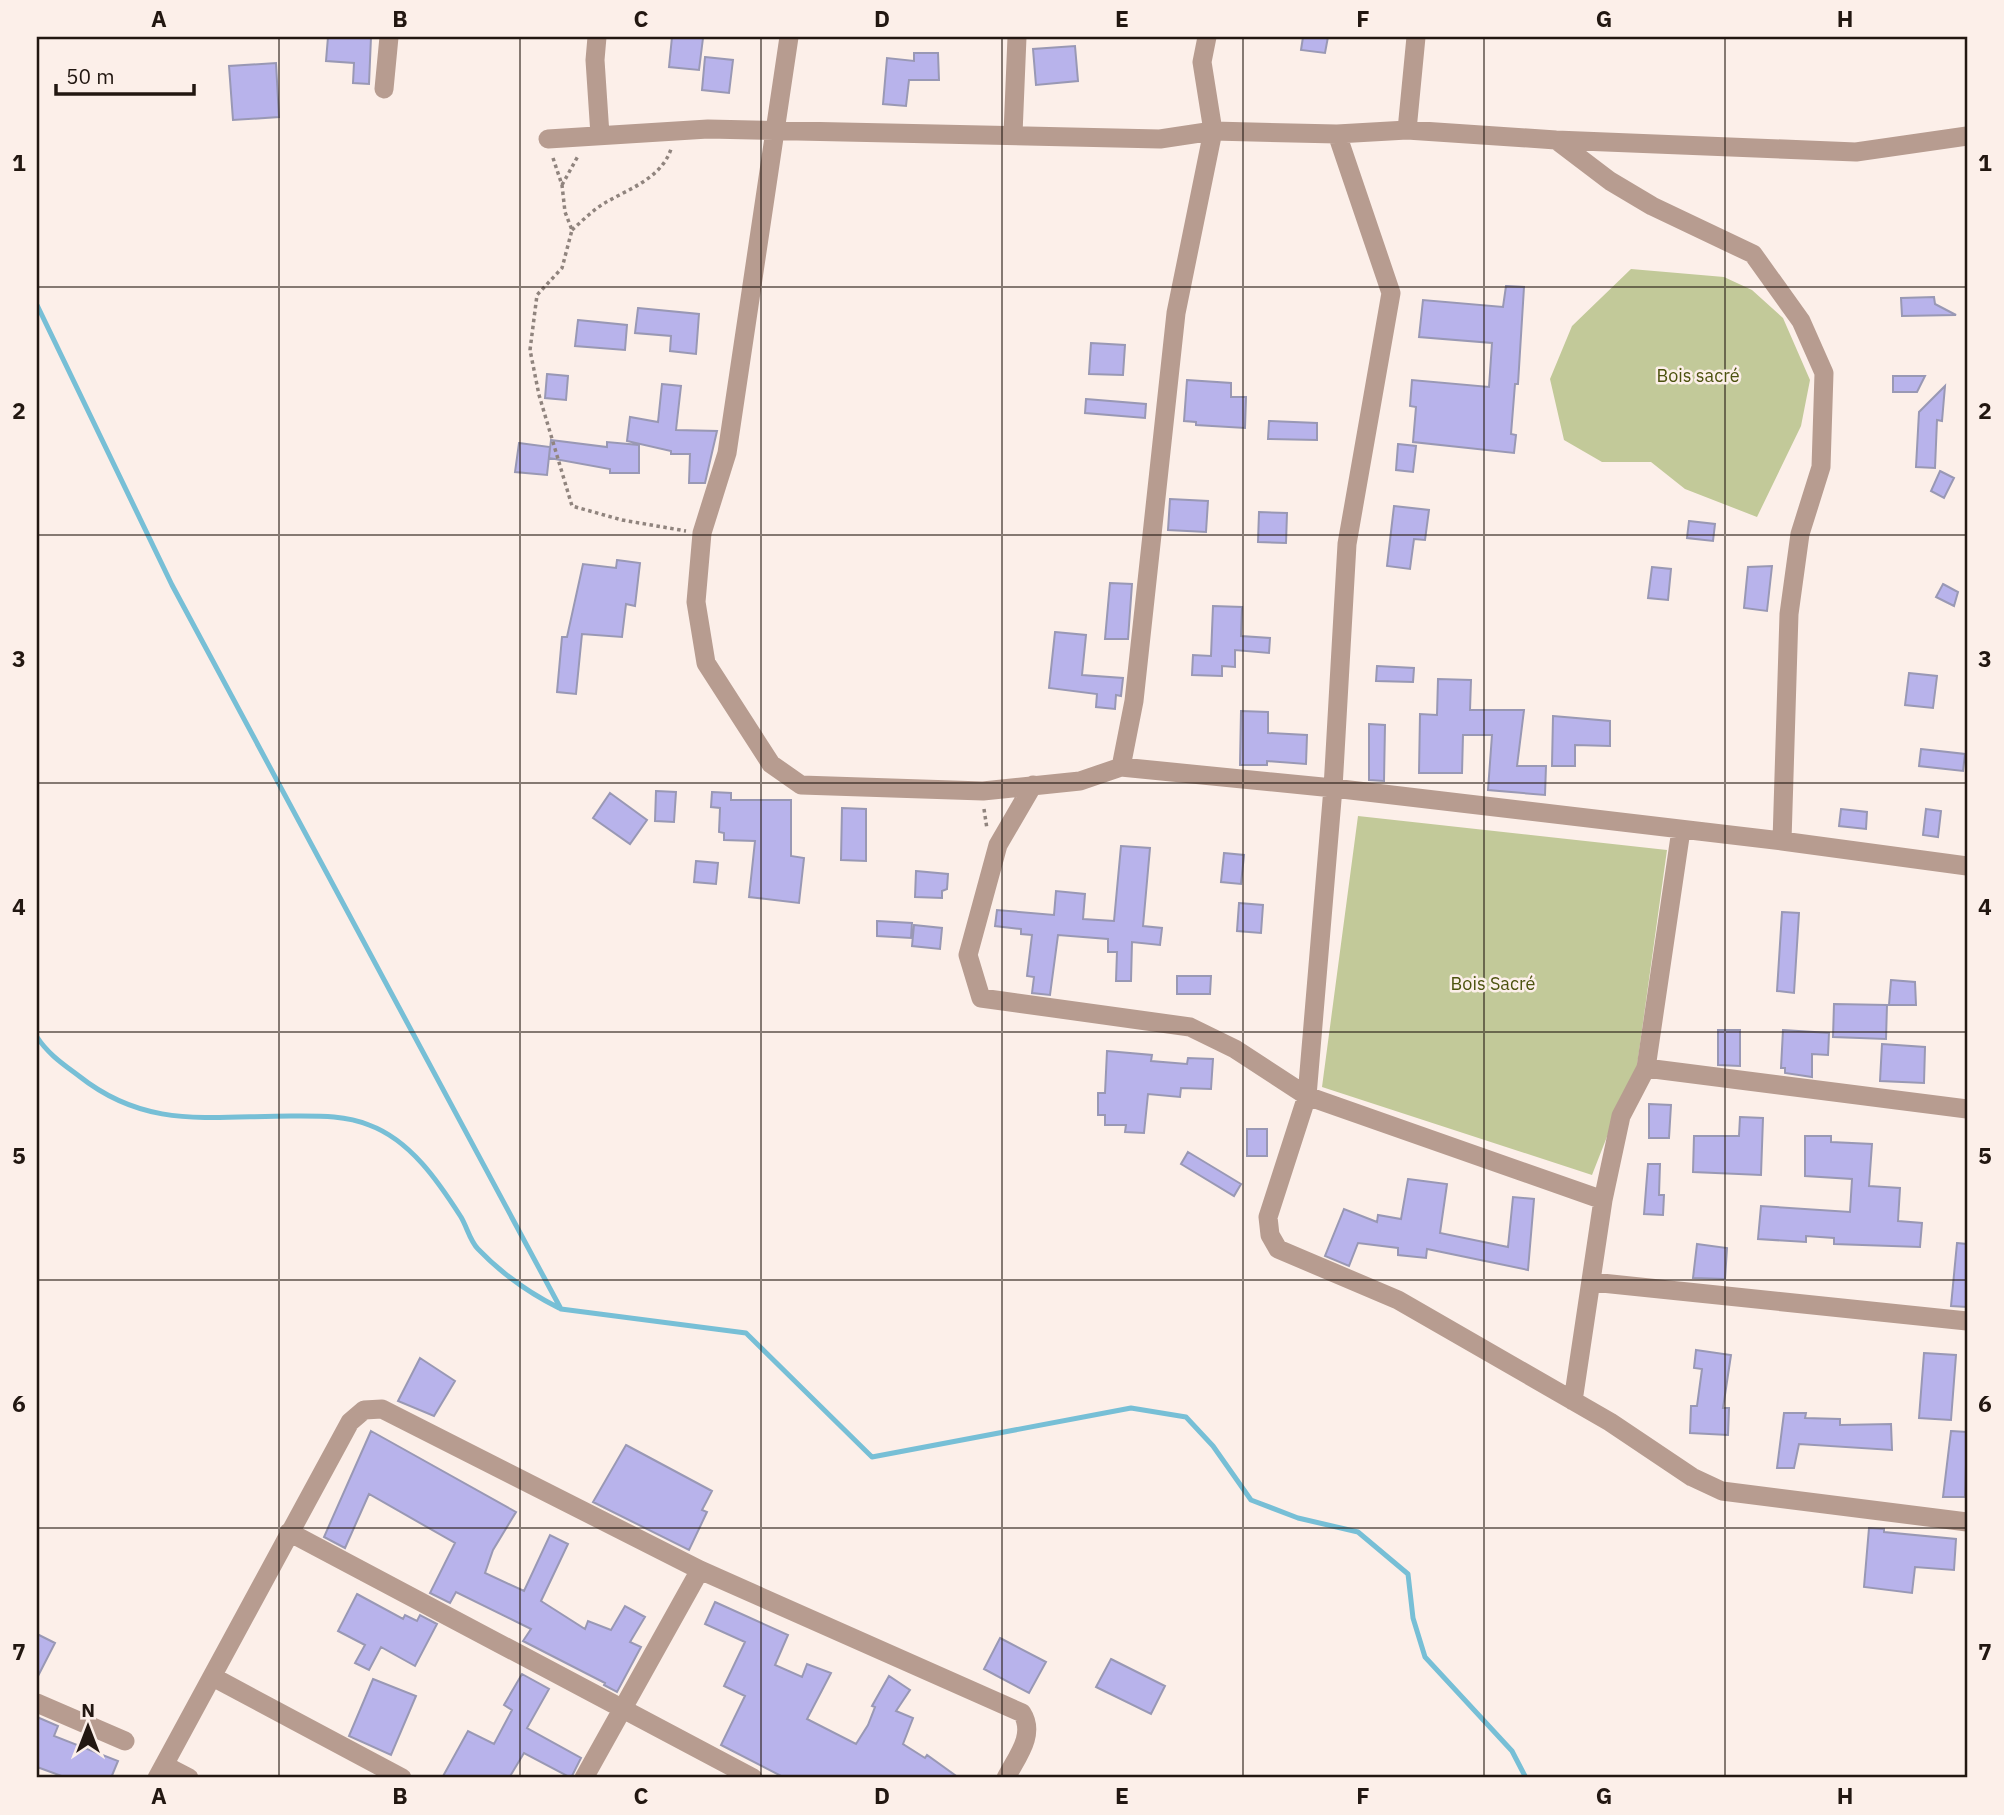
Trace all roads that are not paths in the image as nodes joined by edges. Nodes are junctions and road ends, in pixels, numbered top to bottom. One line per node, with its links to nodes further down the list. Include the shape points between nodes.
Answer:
1 (389, 37): 7 (street)
2 (597, 37): 13 (street)
3 (789, 37): 8 (street)
4 (1017, 37): 11 (street)
5 (1207, 37): 10 (street, via 1202,62)
6 (1416, 37): 9 (street)
7 (384, 89)
8 (777, 129): 11 (street); 13 (street); 18 (street, via 727,453 702,533 696,602 706,663 771,764 801,785 983,791)
9 (1407, 130): 12 (street); 16 (street)
10 (1213, 131): 11 (street, via 1160,139); 12 (street); 17 (street, via 1176,313 1134,701)
11 (1013, 134)
12 (1338, 134): 19 (street, via 1391,293 1347,544)
13 (600, 135): 15 (street)
14 (1967, 136): 16 (street, via 1856,152)
15 (548, 139)
16 (1556, 140): 21 (street, via 1652,206 1753,254 1801,321 1824,373 1821,467 1800,534 1789,614)
17 (1121, 767): 18 (street, via 1080,781); 19 (street)
18 (1033, 785): 24 (street, via 998,845 968,955 981,998 1190,1027 1235,1049)
19 (1333, 788): 20 (street); 24 (street)
20 (1681, 830): 21 (street); 23 (street)
21 (1782, 841): 22 (street)
22 (1967, 866)
23 (1646, 1068): 25 (street); 26 (street, via 1621,1116)
24 (1307, 1096): 26 (street); 29 (street, via 1268,1217 1278,1249 1398,1300)
25 (1967, 1109)
26 (1603, 1200): 27 (street)
27 (1592, 1282): 28 (street); 29 (street)
28 (1967, 1321)
29 (1573, 1401): 30 (street, via 1692,1477 1722,1491)
30 (1967, 1522)
31 (289, 1532): 32 (street, via 350,1422 364,1410 382,1409); 33 (street); 35 (street)
32 (700, 1570): 35 (street); 42 (street, via 1021,1713 1028,1723 1028,1736)
33 (213, 1677): 37 (street); 39 (street)
34 (37, 1703): 36 (street)
35 (622, 1709): 40 (street); 41 (street)
36 (125, 1741)
37 (161, 1772): 38 (street)
38 (190, 1778)
39 (402, 1778)
40 (584, 1778)
41 (753, 1778)
42 (1006, 1778)

